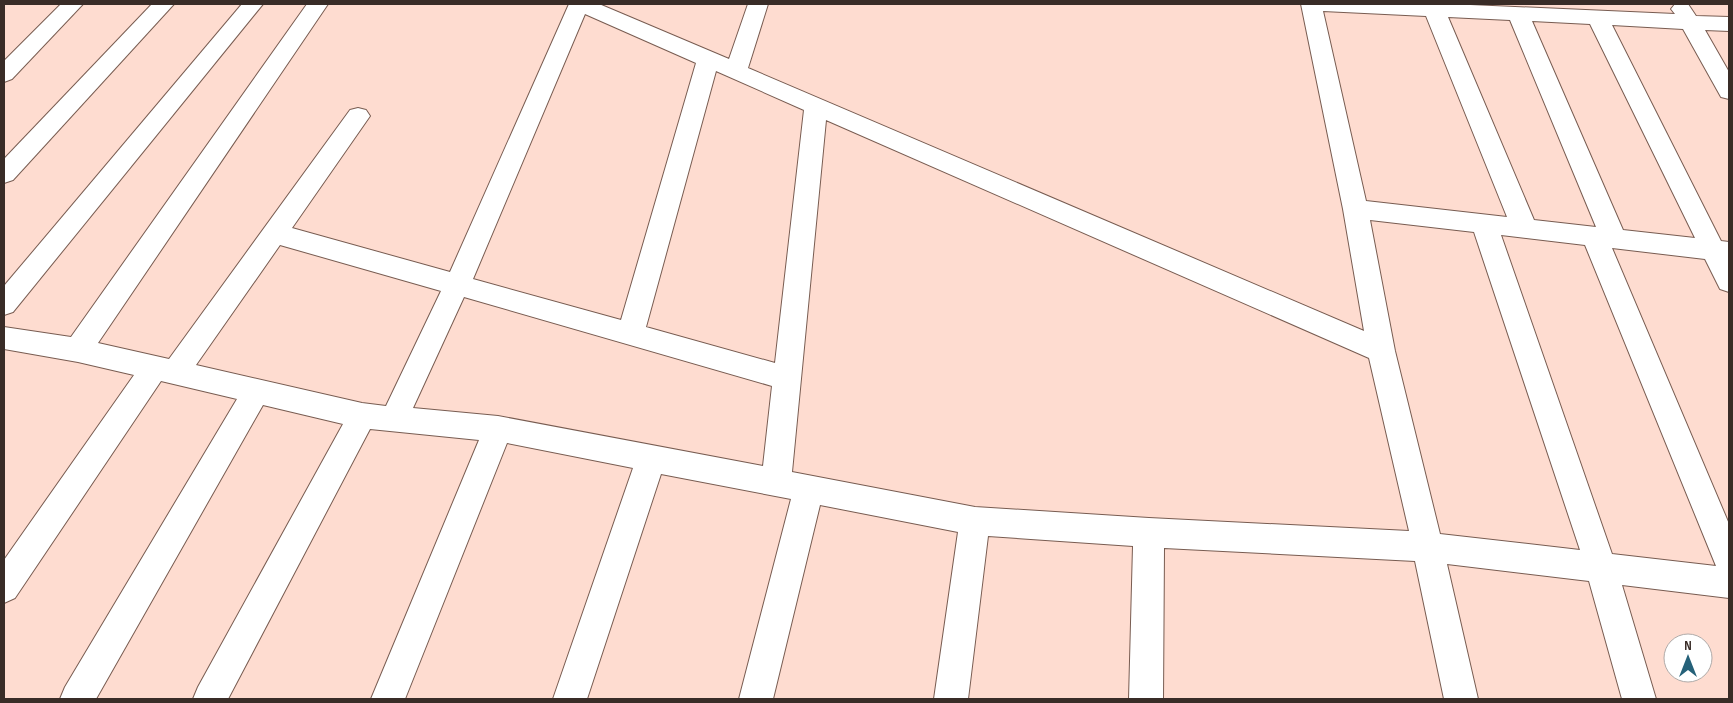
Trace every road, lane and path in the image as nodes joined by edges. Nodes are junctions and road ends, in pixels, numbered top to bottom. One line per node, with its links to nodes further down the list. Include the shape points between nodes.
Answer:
1 (74, 4): 16 (street)
2 (164, 4): 20 (street)
3 (254, 4): 29 (street)
4 (318, 4): 32 (street)
5 (580, 4): 13 (street, via 636,19); 28 (street)
6 (758, 4): 15 (street)
7 (1311, 4): 8 (street); 21 (street)
8 (1423, 8): 10 (street); 23 (street)
9 (1684, 13): 11 (street); 12 (street); 14 (street)
10 (1518, 14): 11 (street); 25 (street)
11 (1598, 18): 26 (street)
12 (1729, 24)
13 (708, 59): 15 (street); 30 (street)
14 (1721, 63): 17 (street)
15 (736, 71): 18 (street)
16 (4, 74)
17 (1729, 91)
18 (816, 106): 33 (street); 35 (street)
19 (358, 116): 24 (street)
20 (4, 174)
21 (1355, 209): 22 (street); 33 (street)
22 (1484, 224): 23 (street); 47 (street)
23 (1525, 229): 25 (street)
24 (274, 233): 28 (street); 34 (street)
25 (1604, 238): 26 (street); 46 (street)
26 (1722, 251): 27 (street)
27 (1729, 282)
28 (457, 285): 30 (street); 38 (street)
29 (4, 304)
30 (631, 334): 35 (street)
31 (4, 338): 32 (street)
32 (78, 350): 34 (street)
33 (1381, 351): 45 (street)
34 (164, 370): 36 (street); 49 (street)
35 (788, 378): 41 (street)
36 (256, 392): 37 (street); 50 (street)
37 (362, 416): 38 (street); 51 (street)
38 (394, 419): 39 (street)
39 (498, 429): 40 (street); 52 (street)
40 (651, 458): 41 (street); 53 (street)
41 (776, 482): 42 (street)
42 (809, 489): 43 (street); 54 (street)
43 (975, 521): 44 (street); 55 (street)
44 (1149, 533): 45 (street); 56 (street)
45 (1428, 547): 47 (street); 57 (street)
46 (1729, 560)
47 (1601, 567): 48 (street); 58 (street)
48 (1729, 583)
49 (4, 587)
50 (77, 699)
51 (210, 699)
52 (388, 699)
53 (570, 699)
54 (756, 699)
55 (951, 699)
56 (1146, 699)
57 (1461, 699)
58 (1639, 699)

